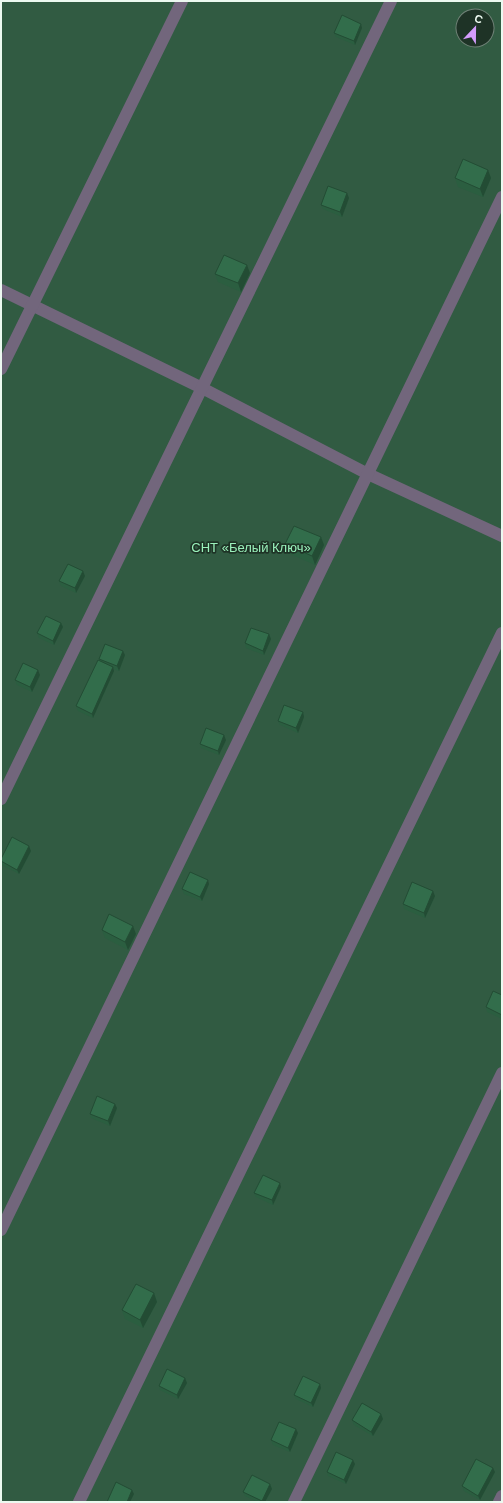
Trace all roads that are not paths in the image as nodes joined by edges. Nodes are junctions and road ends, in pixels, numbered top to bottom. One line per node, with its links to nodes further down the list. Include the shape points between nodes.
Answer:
1 (182, 1): 5 (street)
2 (391, 1): 7 (street)
3 (502, 197): 8 (street)
4 (1, 290): 5 (street)
5 (32, 305): 6 (street); 7 (street)
6 (1, 369)
7 (202, 388): 8 (street); 11 (street)
8 (368, 474): 9 (street); 13 (street)
9 (502, 536)
10 (502, 633): 15 (street)
11 (1, 799)
12 (502, 1073): 16 (street)
13 (1, 1230)
14 (502, 1496): 17 (street)
15 (79, 1502)
16 (294, 1502)
17 (499, 1502)

